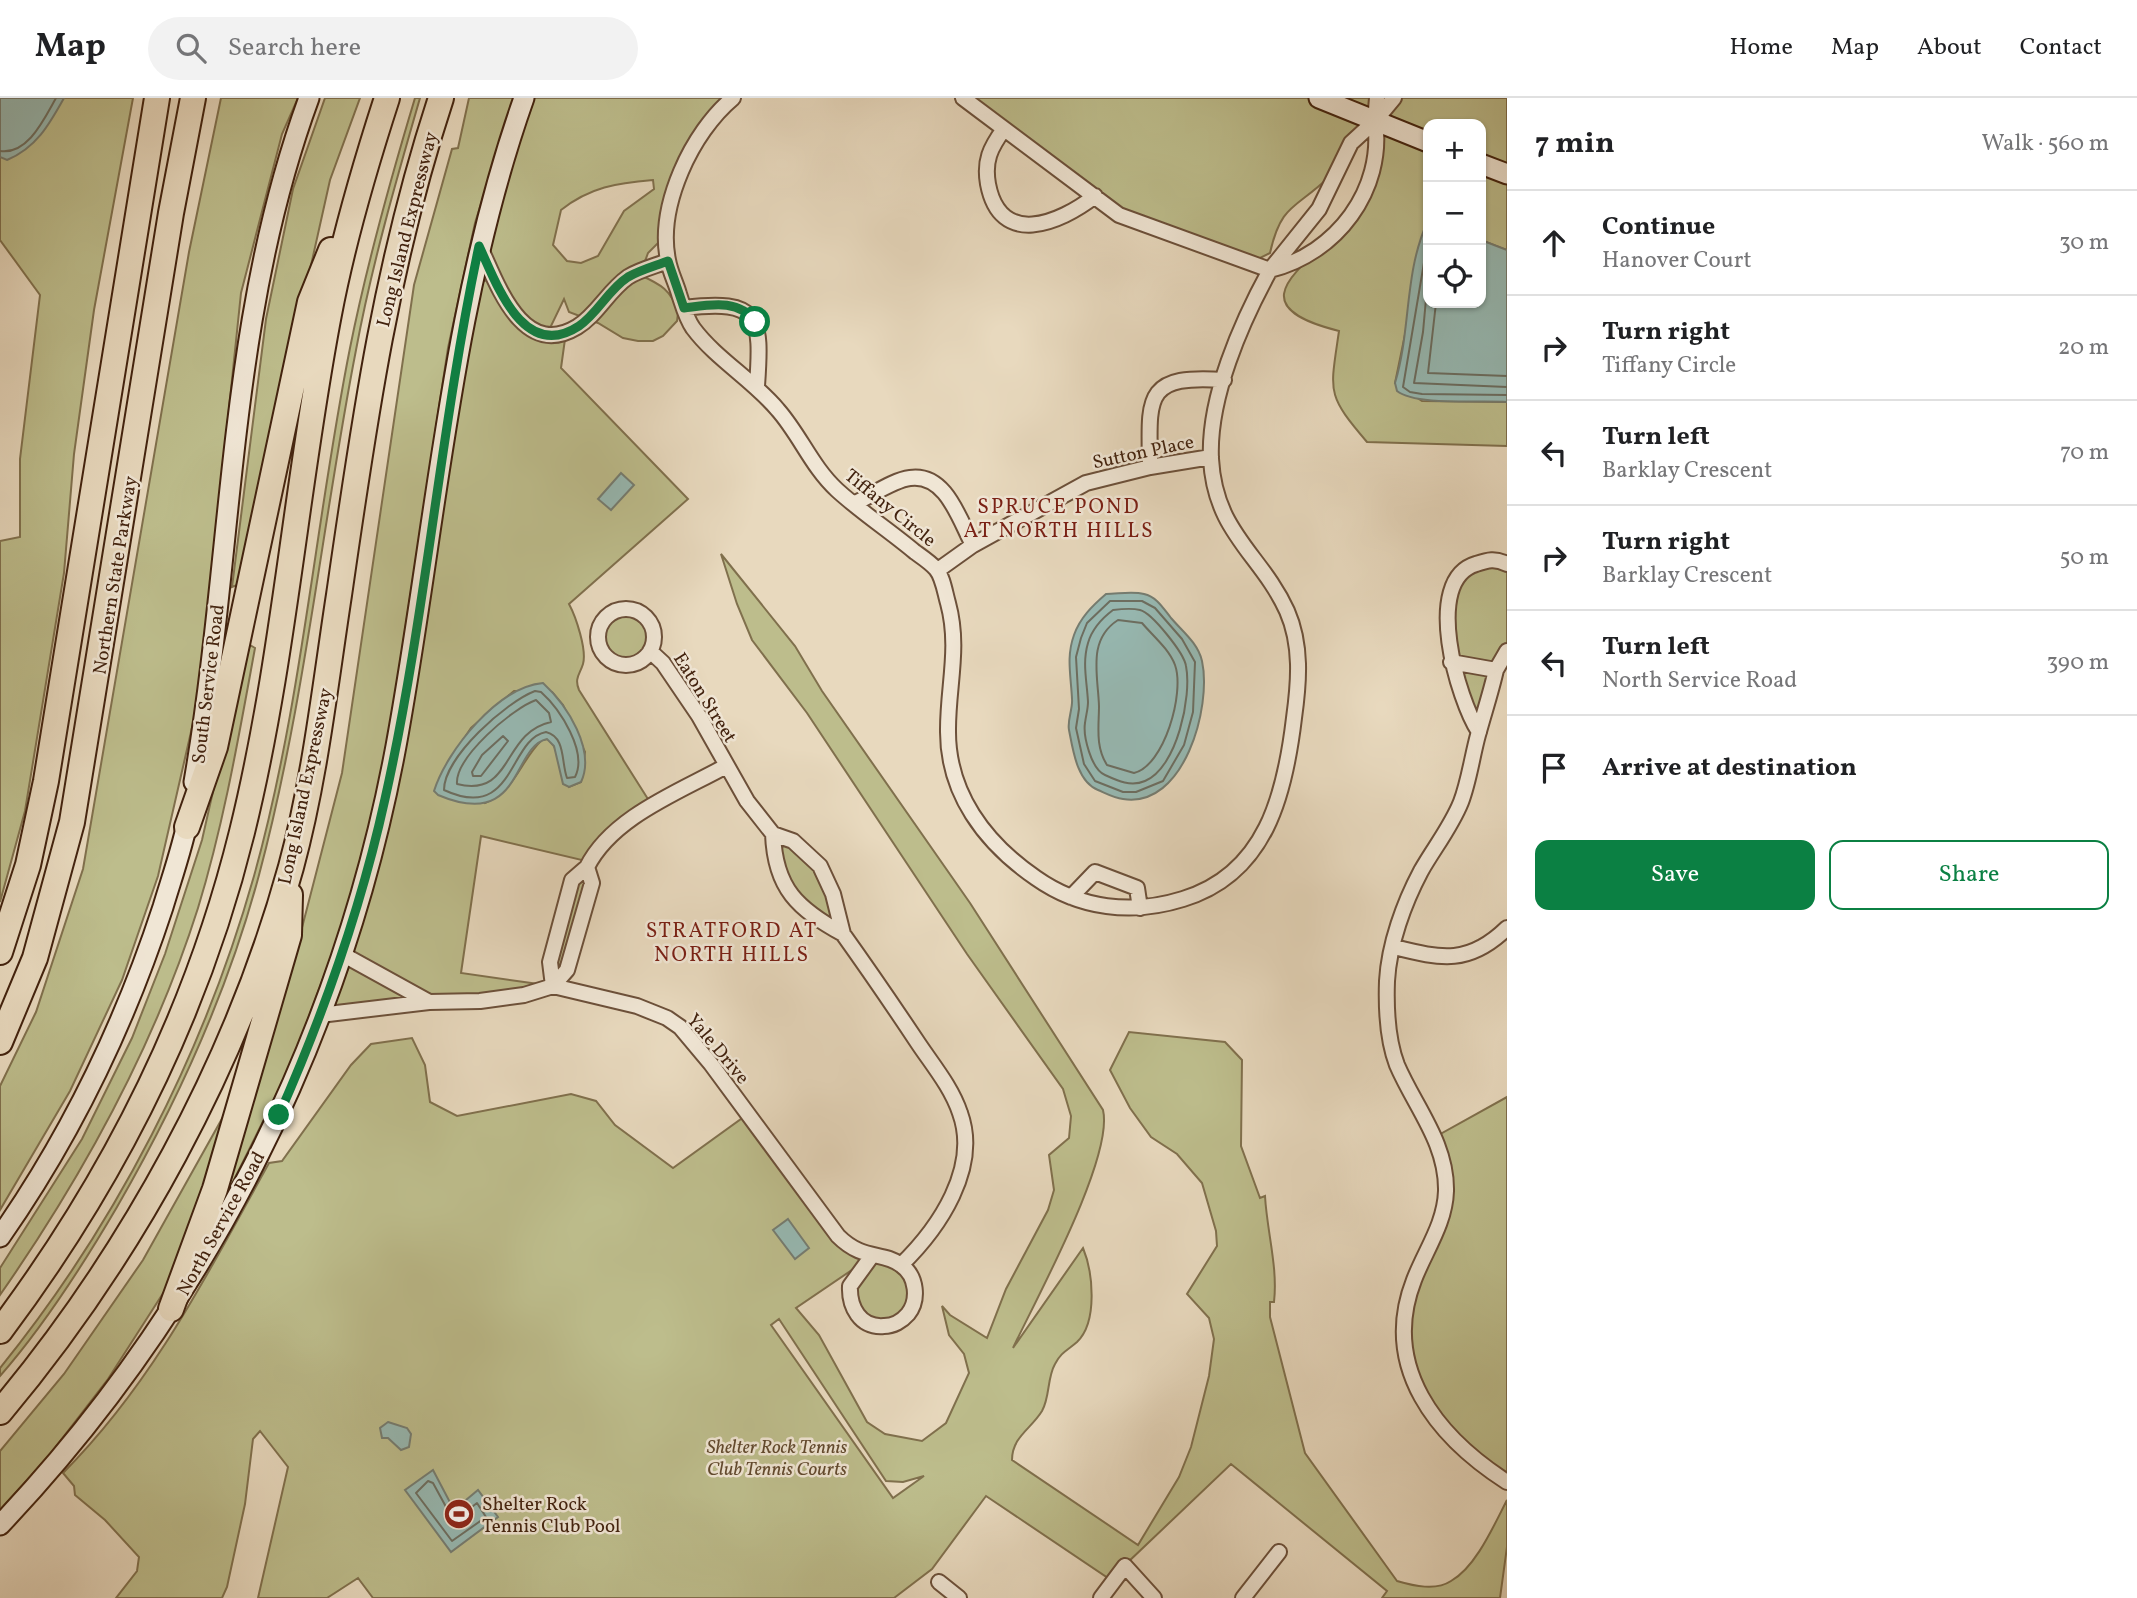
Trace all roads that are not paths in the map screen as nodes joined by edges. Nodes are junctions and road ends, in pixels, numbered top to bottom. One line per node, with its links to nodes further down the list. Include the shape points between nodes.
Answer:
1 (157, 98): 47 (highway, Northern State Parkway, via 43,794 28,865)
2 (193, 98): 20 (highway, Northern State Parkway)
3 (211, 98): 20 (highway)
4 (309, 98): 39 (main road, South Service Road, via 276,199 248,333 209,690)
5 (387, 98): 16 (highway)
6 (441, 98): 41 (highway, Long Island Expressway, via 409,199 376,349 315,751)
7 (524, 98): 21 (main road, North Service Road)
8 (733, 98): 22 (street, Tiffany Circle, via 692,146 676,183)
9 (963, 98): 14 (street)
10 (1319, 98): 13 (main road)
11 (1377, 98): 13 (street)
12 (1394, 98): 13 (street, Tiffany Circle)
13 (1376, 121): 15 (main road); 23 (street, Tiffany Circle, via 1351,143 1319,209); 23 (street, via 1379,144 1371,181 1354,211 1309,257)
14 (1004, 129): 19 (street); 19 (street, via 989,149 986,172 991,201 1003,218 1028,225 1057,220 1073,214)
15 (1423, 140)
16 (370, 149): 39 (highway, via 310,302 215,747); 57 (highway, via 327,324 254,777 211,938 170,1042 122,1142 66,1238)
17 (1486, 166): 18 (main road)
18 (1507, 174)
19 (1094, 196): 23 (street, via 1138,224)
20 (171, 213): 52 (highway, Northern State Parkway, via 74,813 39,945)
21 (479, 246): 22 (street, via 520,322 541,332 566,332 579,326 628,277); 48 (main road, North Service Road, via 452,384 396,744 373,852)
22 (668, 261): 24 (street, Tiffany Circle)
23 (1270, 271): 25 (street, Tiffany Circle, via 1245,320)
24 (684, 308): 26 (street, Tiffany Circle, via 701,337); 26 (street, via 735,305 750,315 758,330)
25 (1224, 380): 27 (street, Tiffany Circle); 28 (street, via 1172,382 1156,393 1149,415)
26 (757, 386): 29 (street, Tiffany Circle, via 789,424 818,470)
27 (1211, 457): 28 (street, Sutton Place); 43 (street, Tiffany Circle, via 1226,522 1287,612 1297,647 1299,682 1289,759 1274,816 1240,865 1189,898)
28 (1150, 467): 30 (street, Sutton Place, via 1086,483)
29 (855, 503): 30 (street, via 908,478 928,479 942,488); 32 (street, Tiffany Circle)
30 (973, 545): 32 (street, Sutton Place)
31 (1507, 564): 35 (street, via 1491,559 1470,565 1454,583 1447,621)
32 (938, 570): 42 (street, Tiffany Circle, via 954,623 955,673 948,727 949,754 960,793 980,829 998,848 1048,886)
33 (1507, 650): 36 (street)
34 (650, 651): 38 (street, Eaton Street, via 699,716)
35 (1451, 662): 36 (street); 37 (street, via 1470,719)
36 (1496, 670): 37 (street)
37 (1479, 732): 46 (street, via 1461,800 1407,899)
38 (726, 766): 40 (street, via 741,794); 49 (street, via 612,834 587,867 592,883 567,970)
39 (187, 827): 53 (main road, South Service Road, via 154,932 113,1034 64,1133)
40 (773, 834): 45 (street, via 793,841 820,866); 45 (street, via 785,887 808,915)
41 (291, 866): 56 (highway, via 289,935 215,1189); 58 (highway, Long Island Expressway, via 238,1019 165,1169 93,1289)
42 (1071, 897): 43 (street, Tiffany Circle, via 1115,908); 43 (street, via 1094,872 1137,888)
43 (1140, 908)
44 (1507, 928): 46 (street, via 1486,946 1462,956 1427,956)
45 (843, 934): 55 (street, via 950,1091 964,1130 964,1152 947,1207 925,1241)
46 (1394, 947): 59 (street, via 1387,979 1391,1045 1412,1098 1435,1137 1446,1194 1410,1291 1404,1348 1422,1398 1441,1427)
47 (0, 952)
48 (342, 954): 50 (street); 51 (main road, North Service Road)
49 (554, 986): 50 (street, Yale Drive, via 491,1000); 54 (street, Yale Drive, via 637,1006 680,1027 838,1236)
50 (429, 1002): 51 (street, Yale Drive)
51 (320, 1015): 56 (main road, North Service Road, via 254,1165)
52 (0, 1042)
53 (0, 1237)
54 (871, 1256): 55 (street, Yale Drive); 55 (street, via 854,1276 850,1297 858,1316 876,1326 895,1324 913,1305 914,1283)
55 (901, 1265)
56 (171, 1309): 60 (main road, North Service Road, via 107,1400)
57 (0, 1331)
58 (0, 1412)
59 (1507, 1482)
60 (0, 1525)
61 (1279, 1552): 66 (street)
62 (939, 1582): 63 (street)
63 (959, 1598)
64 (1102, 1598): 65 (street, via 1125,1566)
65 (1154, 1598)
66 (1243, 1598)

